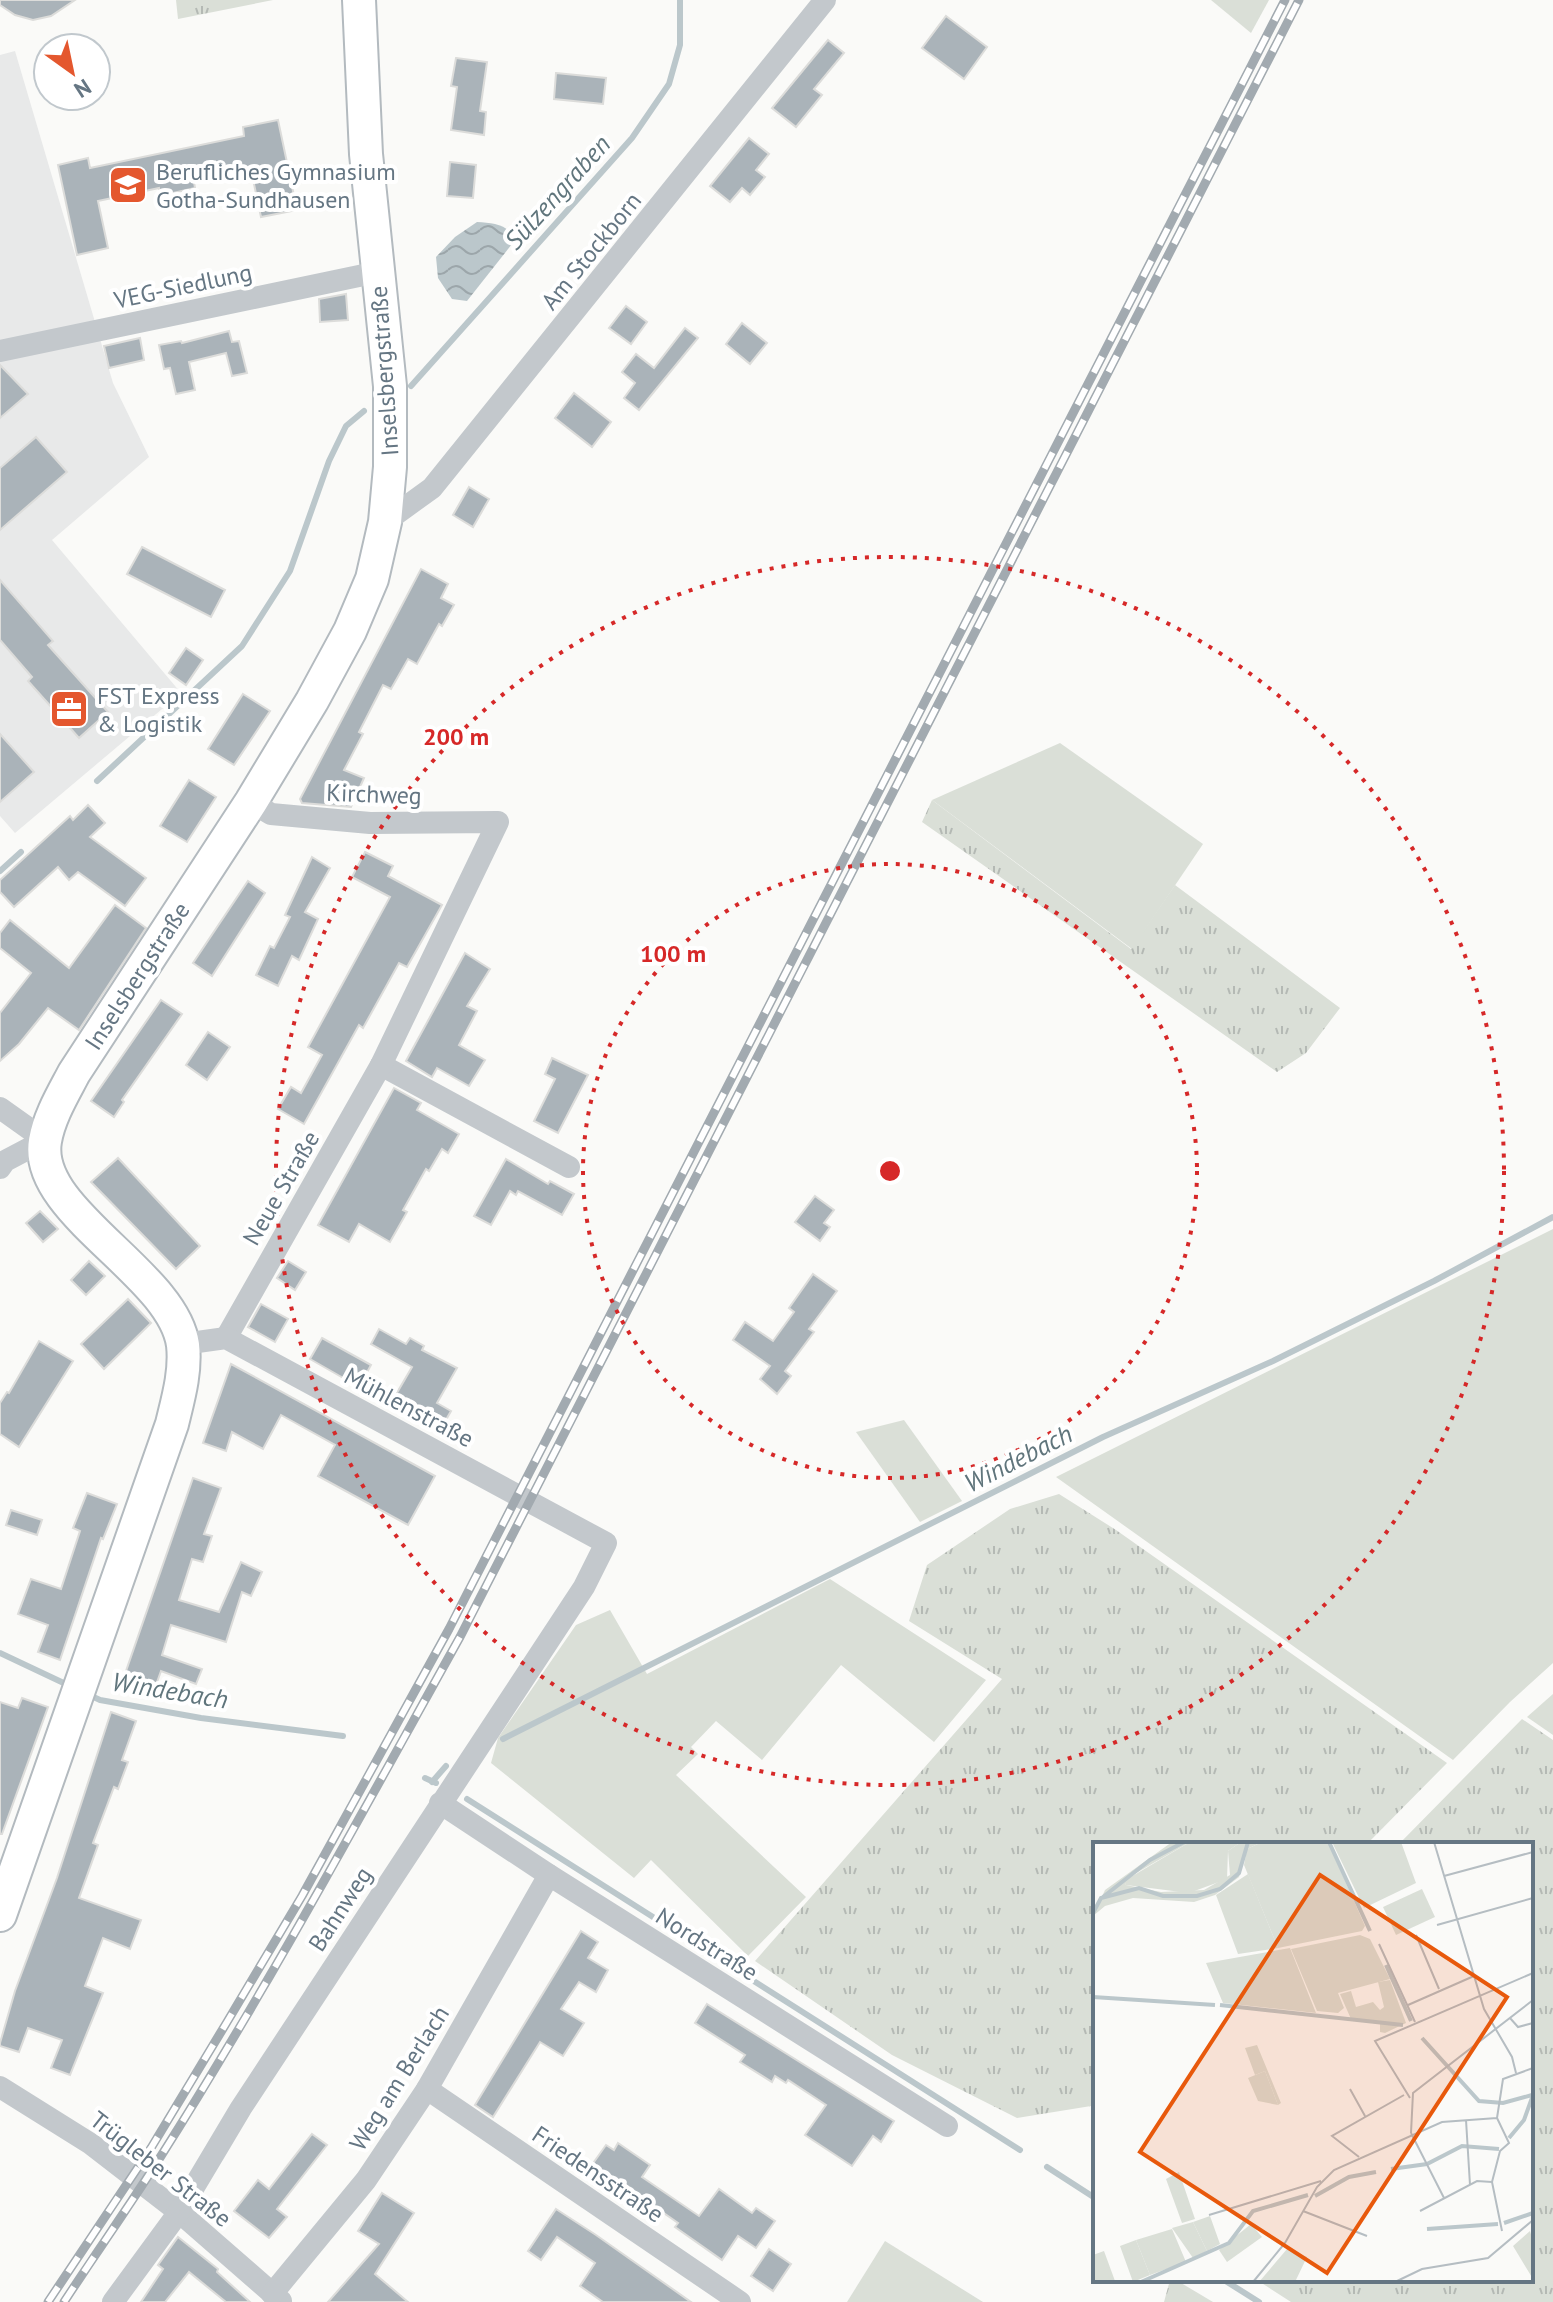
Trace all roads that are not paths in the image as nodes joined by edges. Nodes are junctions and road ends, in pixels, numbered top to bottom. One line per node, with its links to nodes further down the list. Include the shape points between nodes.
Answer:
1 (359, 0): 3 (street, Inselsbergstraße)
2 (825, 0): 5 (street, Am Stockborn, via 432,488)
3 (378, 272): 4 (street, VEG-Siedlung); 5 (street, Inselsbergstraße, via 390,386)
4 (0, 351)
5 (385, 522): 6 (street, Inselsbergstraße, via 372,579 350,631)
6 (251, 802): 7 (street, Kirchweg, via 271,814 370,823); 10 (street, Inselsbergstraße, via 74,1073)
7 (498, 822): 8 (street, Neue Straße)
8 (381, 1065): 11 (street); 13 (street, Neue Straße)
9 (0, 1108): 10 (street)
10 (45, 1140): 12 (street); 14 (street, via 53,1182 165,1304)
11 (569, 1167)
12 (0, 1168)
13 (226, 1338): 14 (street); 15 (street, Mühlenstraße)
14 (183, 1344): 18 (street, via 172,1424)
15 (606, 1543): 16 (street, Bahnweg, via 584,1587)
16 (440, 1803): 17 (street, Nordstraße); 22 (street, Bahnweg)
17 (549, 1875): 20 (street, Weg am Berlach); 21 (street, Nordstraße)
18 (0, 1915)
19 (0, 2087): 22 (street, Trügleber Straße, via 91,2144)
20 (427, 2089): 23 (street, Weg am Berlach); 25 (street, Friedensstraße)
21 (947, 2126)
22 (179, 2212): 23 (street, Trügleber Straße); 24 (street, Bahnweg)
23 (277, 2298)
24 (113, 2302)
25 (740, 2302)

